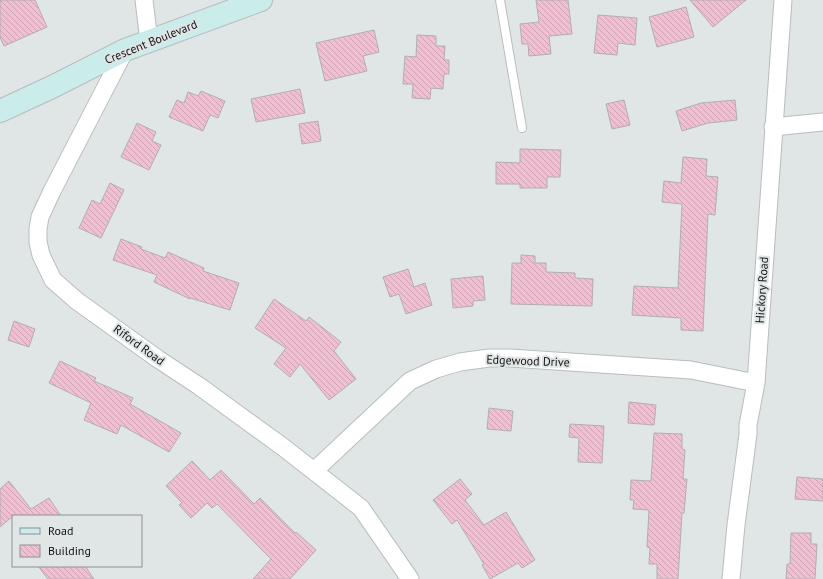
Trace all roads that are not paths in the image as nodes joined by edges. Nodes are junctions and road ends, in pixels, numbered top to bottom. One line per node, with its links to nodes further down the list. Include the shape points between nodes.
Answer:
1 (144, 0): 5 (street)
2 (260, 0): 5 (street, Crescent Boulevard)
3 (500, 0): 10 (lane)
4 (783, 0): 9 (street, Hickory Road)
5 (149, 41): 6 (street, Crescent Boulevard)
6 (125, 50): 7 (street, Crescent Boulevard); 12 (street, Riford Road, via 40,217 38,242 41,255 53,280 77,302 206,391)
7 (0, 111)
8 (823, 122): 9 (street)
9 (773, 126): 11 (street, Hickory Road)
10 (522, 128)
11 (756, 384): 12 (street, Edgewood Drive, via 691,370 510,358 460,362 410,381); 14 (street, Hickory Road, via 748,425)
12 (314, 471): 13 (street, Riford Road, via 361,508)
13 (410, 579)
14 (731, 579)

